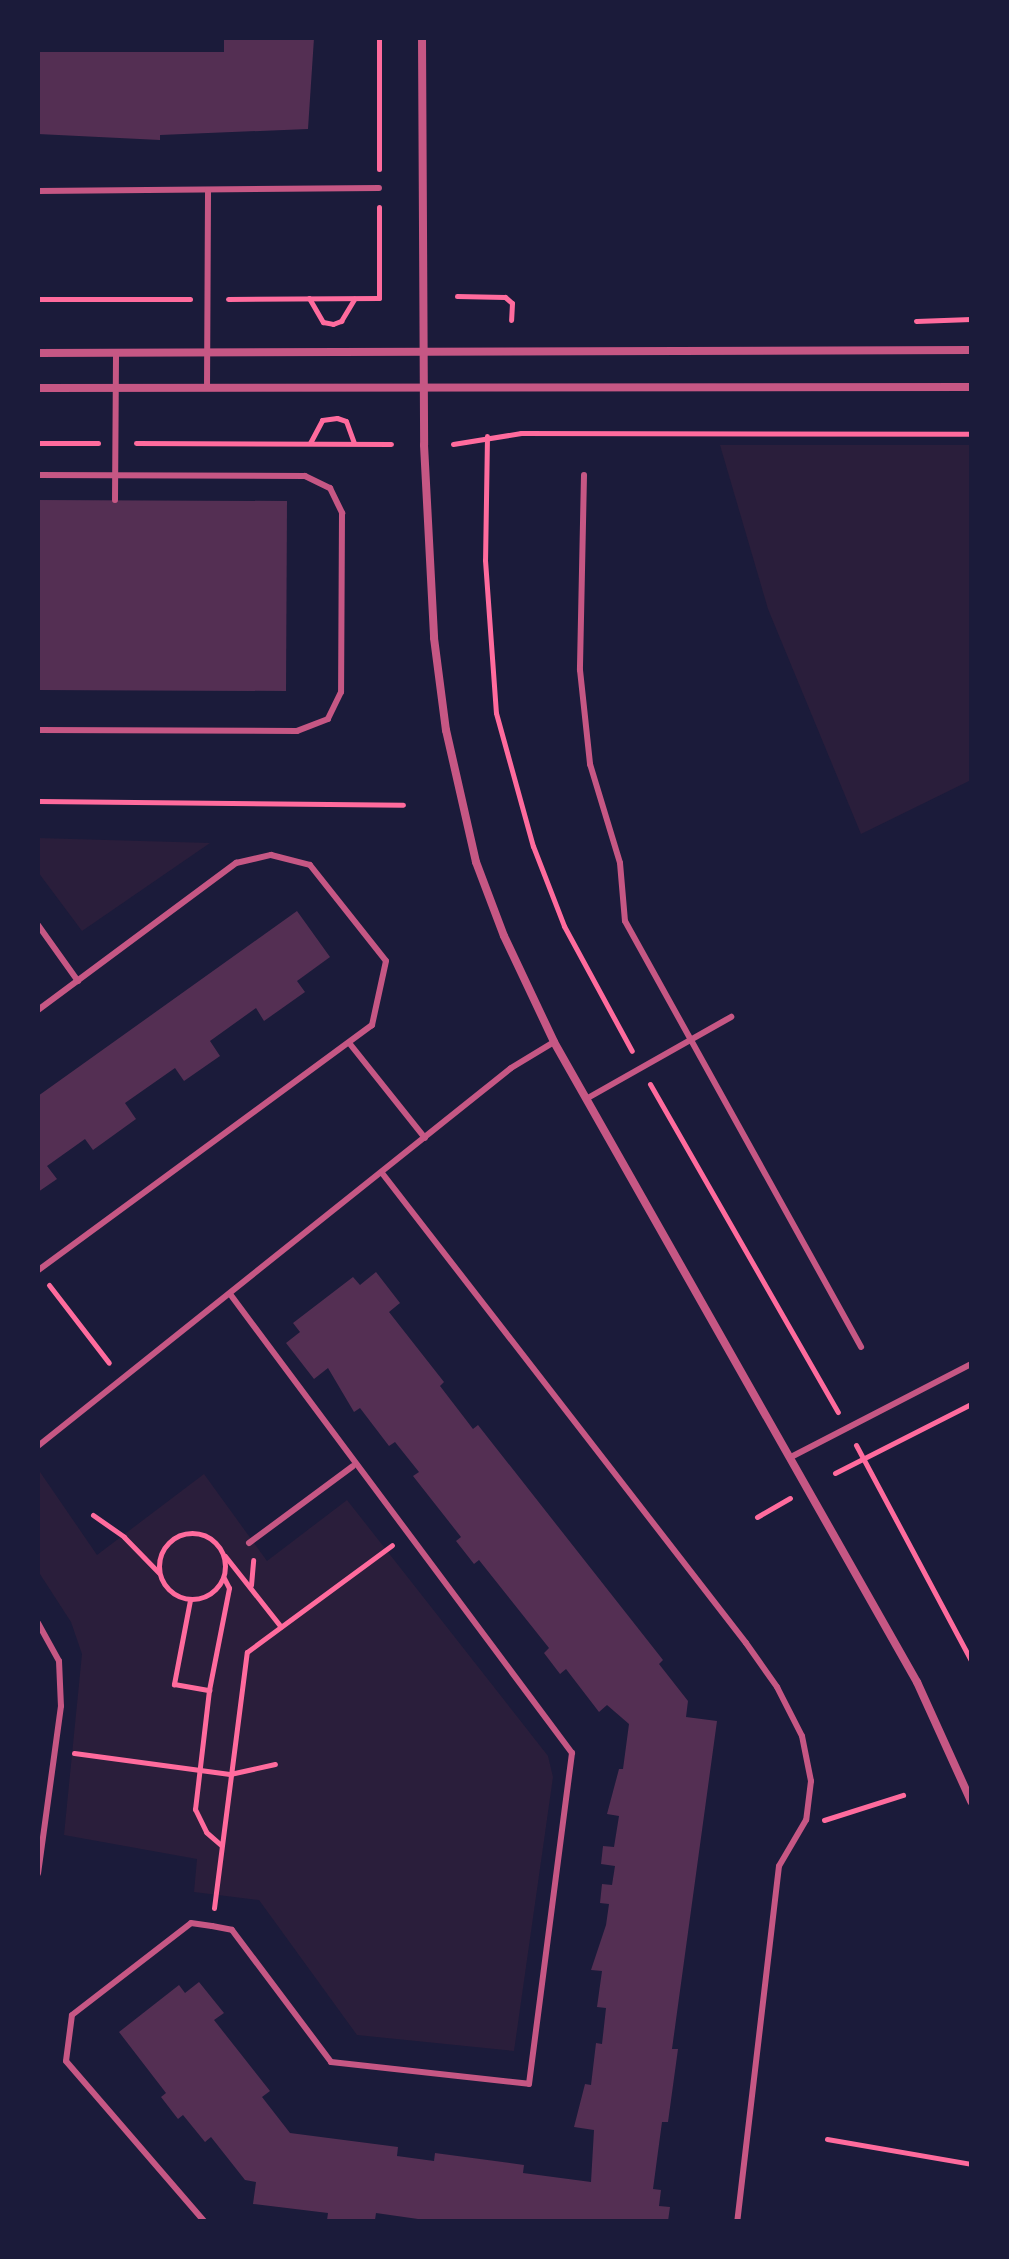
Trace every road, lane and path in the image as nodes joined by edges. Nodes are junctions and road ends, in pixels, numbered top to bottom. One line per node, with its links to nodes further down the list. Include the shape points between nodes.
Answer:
1 (422, 38): 11 (street)
2 (379, 188): 3 (lane)
3 (208, 190): 4 (lane); 14 (lane)
4 (38, 191)
5 (457, 296): 9 (path, via 505,297 512,303)
6 (309, 298): 7 (path, via 323,322 333,324 341,321)
7 (355, 298)
8 (971, 319): 10 (path)
9 (511, 320)
10 (916, 321)
11 (425, 349): 12 (street); 14 (street); 20 (street)
12 (971, 350)
13 (116, 352): 14 (street); 15 (street); 18 (lane)
14 (208, 352): 19 (lane)
15 (38, 353)
16 (971, 387): 20 (street)
17 (38, 388): 18 (street)
18 (116, 388): 19 (street); 23 (lane)
19 (207, 388): 20 (street)
20 (425, 388): 40 (street, via 434,638 460,801 504,936)
21 (971, 434): 27 (path, via 521,433)
22 (38, 443): 23 (path)
23 (115, 443): 24 (path); 29 (lane)
24 (310, 443): 25 (path); 25 (path, via 322,420 337,418 346,421)
25 (354, 443): 26 (path)
26 (391, 444)
27 (453, 444)
28 (38, 475): 29 (lane)
29 (115, 475): 31 (lane); 32 (lane, via 305,476 330,488 342,513 341,692 328,719 297,731)
30 (584, 475): 39 (lane, via 580,670 590,764 620,863 625,921)
31 (115, 500)
32 (38, 730)
33 (38, 801): 34 (path)
34 (403, 805)
35 (38, 925): 36 (lane)
36 (78, 981): 37 (lane); 41 (lane, via 236,863 271,855 310,865 386,961 372,1025)
37 (38, 1010)
38 (731, 1017): 39 (lane)
39 (690, 1040): 42 (lane); 48 (lane)
40 (554, 1042): 42 (street); 43 (lane, via 511,1068)
41 (350, 1044): 43 (lane); 45 (lane)
42 (586, 1099): 53 (street)
43 (425, 1138): 44 (lane)
44 (382, 1173): 47 (lane); 74 (lane, via 777,1687 802,1736 811,1781)
45 (38, 1270)
46 (47, 1283): 50 (path)
47 (230, 1294): 50 (lane); 54 (lane)
48 (861, 1347)
49 (971, 1364): 53 (lane)
50 (122, 1379): 52 (lane)
51 (971, 1404): 55 (path)
52 (38, 1446)
53 (791, 1457): 73 (street, via 917,1682)
54 (353, 1466): 59 (lane); 60 (lane)
55 (835, 1473)
56 (791, 1497): 58 (path)
57 (93, 1515): 62 (path)
58 (757, 1517)
59 (405, 1535): 66 (path); 77 (lane, via 572,1753 529,2084 331,2062 232,1930)
60 (249, 1543)
61 (225, 1556): 62 (path, via 214,1540 195,1531 184,1534 174,1537 161,1553); 63 (path); 66 (path)
62 (160, 1574): 64 (path, via 171,1592)
63 (224, 1578): 64 (path, via 211,1594); 67 (path, via 229,1588)
64 (190, 1600): 67 (path, via 174,1684)
65 (38, 1623): 68 (lane, via 59,1661)
66 (281, 1627): 71 (path, via 247,1652)
67 (209, 1690): 70 (path)
68 (56, 1751): 70 (path); 76 (lane)
69 (275, 1764): 71 (path)
70 (198, 1771): 71 (path); 75 (path, via 195,1809 206,1832)
71 (230, 1774): 75 (path)
72 (903, 1795): 74 (path, via 832,1819)
73 (971, 1801)
74 (806, 1820): 81 (lane, via 779,1866)
75 (221, 1845): 77 (path)
76 (38, 1873)
77 (212, 1926): 80 (lane, via 191,1923 72,2015 66,2061)
78 (827, 2139): 79 (path)
79 (971, 2164)
80 (204, 2221)
81 (737, 2221)

